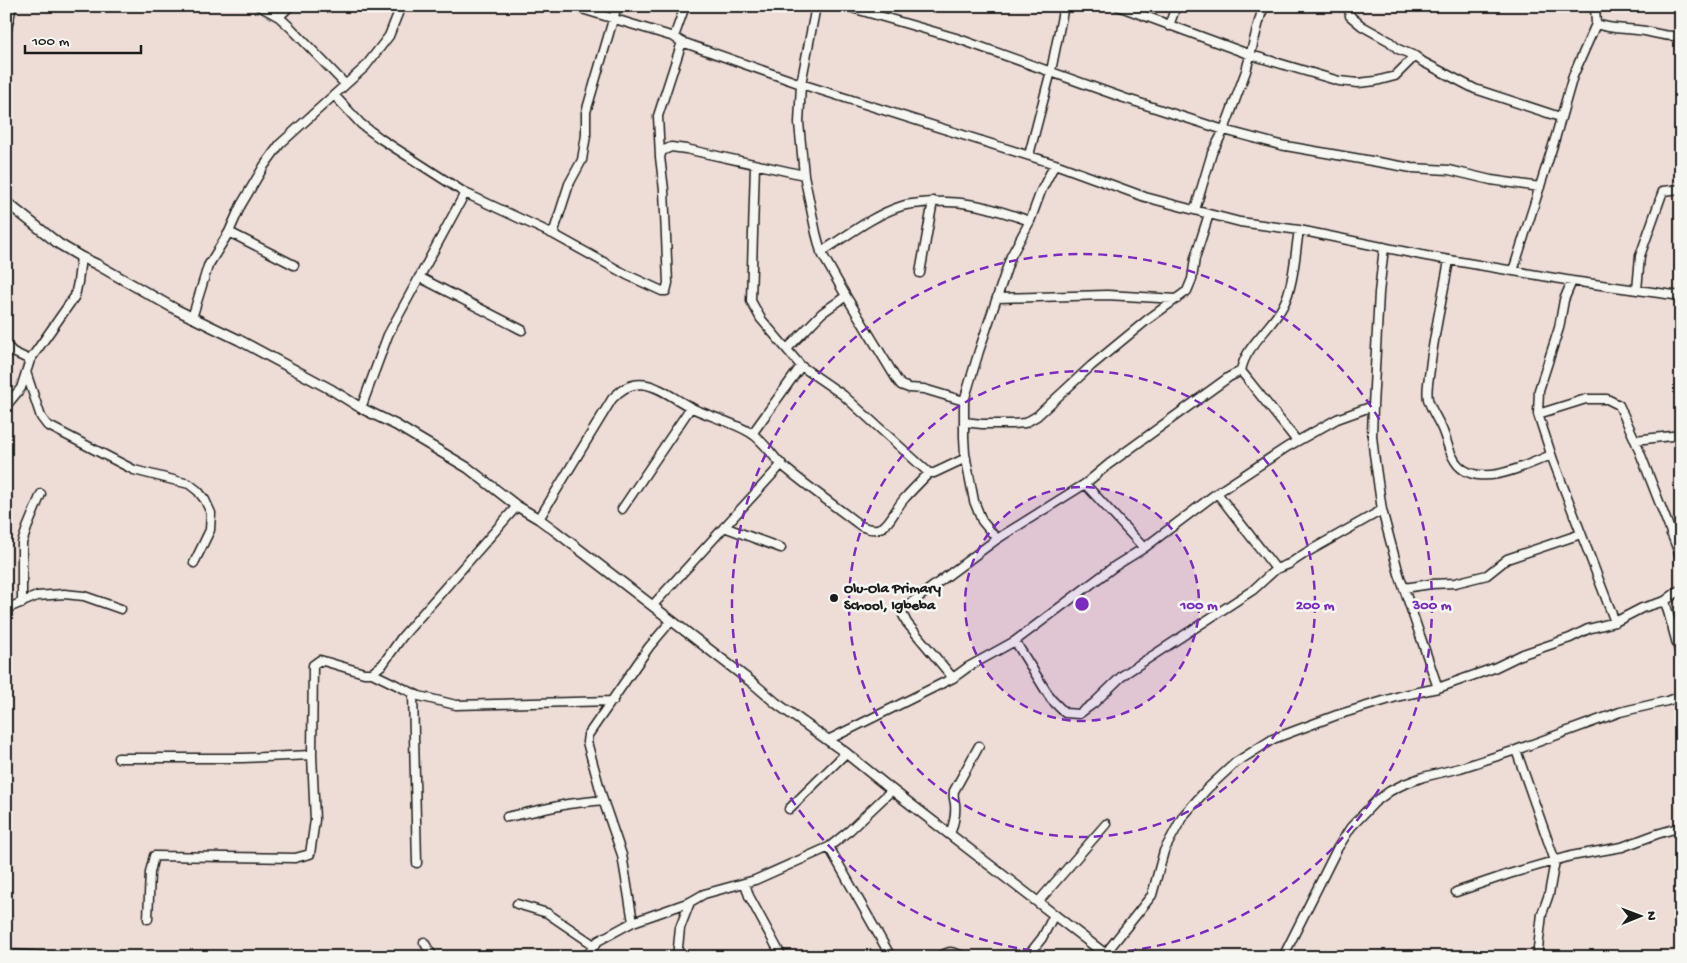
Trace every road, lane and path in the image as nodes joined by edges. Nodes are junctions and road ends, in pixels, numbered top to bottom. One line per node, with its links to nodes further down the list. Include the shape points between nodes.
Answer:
1 (12, 6): 20 (street)
2 (259, 6): 16 (street)
3 (290, 6): 16 (street)
4 (401, 6): 27 (street, via 390,36 365,67)
5 (572, 6): 17 (street)
6 (617, 6): 17 (street)
7 (685, 6): 22 (street)
8 (816, 6): 28 (street)
9 (845, 6): 26 (street, via 956,38)
10 (1064, 6): 26 (street)
11 (1118, 6): 19 (street)
12 (1176, 6): 19 (street)
13 (1265, 6): 24 (street)
14 (1595, 6): 18 (street)
15 (1348, 7): 25 (street, via 1350,16 1362,26)
16 (278, 17): 27 (street)
17 (614, 18): 22 (street); 47 (street, via 586,112 582,160 569,184)
18 (1596, 24): 21 (street, via 1665,37); 30 (street, via 1573,76)
19 (1169, 26): 24 (street)
20 (6, 33)
21 (1681, 36)
22 (674, 37): 23 (street)
23 (682, 42): 28 (street); 33 (street, via 658,116)
24 (1251, 55): 25 (street, via 1339,81 1358,83 1395,76); 31 (street)
25 (1415, 56): 30 (street, via 1475,89)
26 (1051, 72): 31 (street); 32 (street)
27 (345, 84): 29 (street)
28 (801, 84): 32 (street); 36 (street, via 799,123)
29 (334, 95): 39 (street, via 381,140); 46 (street, via 280,144 241,205)
30 (1560, 117): 37 (street)
31 (1224, 130): 37 (street, via 1299,148); 42 (street, via 1212,153)
32 (1029, 155): 34 (street)
33 (660, 157): 35 (street, via 662,151 670,148 686,149); 47 (street, via 664,190 666,291 627,275)
34 (1055, 164): 42 (street); 44 (street)
35 (755, 165): 36 (street); 65 (street, via 751,300 761,319)
36 (804, 175): 49 (street)
37 (1540, 187): 53 (street)
38 (1681, 189): 57 (street, via 1662,191 1640,256)
39 (464, 193): 47 (street); 55 (street)
40 (934, 201): 44 (street, via 968,203); 49 (street, via 904,205 889,211); 54 (street)
41 (6, 202): 50 (street)
42 (1195, 210): 43 (street)
43 (1209, 214): 45 (street, via 1240,222); 61 (street, via 1195,258 1192,280 1187,291)
44 (1030, 221): 60 (street, via 1011,256)
45 (1300, 230): 48 (street); 68 (street, via 1287,297 1273,322 1243,361)
46 (229, 232): 52 (street); 62 (street, via 208,266)
47 (554, 234)
48 (1384, 247): 51 (street); 72 (street)
49 (821, 252): 58 (street)
50 (81, 257): 62 (street); 66 (street, via 74,296)
51 (1449, 260): 53 (street); 81 (street, via 1432,348 1428,400 1452,457 1466,471 1491,475)
52 (294, 265)
53 (1514, 271): 56 (street)
54 (920, 273)
55 (419, 277): 63 (street); 74 (street, via 388,336)
56 (1572, 281): 57 (street); 75 (street, via 1539,390)
57 (1636, 290): 59 (street)
58 (846, 296): 65 (street, via 822,314); 70 (street, via 901,385)
59 (1681, 296)
60 (998, 298): 61 (street, via 1107,295); 70 (street)
61 (1177, 299): 76 (street, via 1091,366 1030,420 1014,424)
62 (192, 318): 74 (street, via 239,340)
63 (522, 330)
64 (6, 345): 66 (street)
65 (787, 349): 67 (street)
66 (30, 360): 69 (street)
67 (801, 366): 77 (street); 84 (street, via 843,395)
68 (1241, 371): 80 (street); 85 (street, via 1108,464)
69 (26, 372): 71 (street, via 22,388); 100 (street, via 41,417 47,425 134,470 188,484 198,491 211,513 210,530)
70 (964, 401): 76 (street)
71 (6, 406)
72 (1373, 406): 80 (street, via 1338,419); 90 (street, via 1374,454)
73 (691, 407): 77 (street); 89 (street); 91 (street, via 657,387 636,384 620,390 600,417)
74 (361, 408): 88 (street, via 468,468)
75 (1538, 414): 79 (street, via 1586,399 1607,399 1623,412); 81 (street)
76 (964, 422): 82 (street)
77 (752, 434): 83 (street)
78 (1681, 435): 79 (street)
79 (1635, 440): 95 (street)
80 (1297, 441): 86 (street)
81 (1551, 455): 94 (street)
82 (966, 458): 84 (street); 96 (street, via 974,501 982,521)
83 (782, 464): 84 (street, via 861,526 871,530 887,524 903,500); 92 (street)
84 (929, 473)
85 (1085, 484): 96 (street); 98 (street)
86 (1216, 493): 98 (street); 101 (street)
87 (41, 494): 105 (street, via 22,543)
88 (516, 506): 91 (street); 113 (street)
89 (622, 510)
90 (1382, 510): 101 (street); 102 (street)
91 (540, 519): 106 (street)
92 (724, 527): 97 (street); 106 (street)
93 (1681, 530): 95 (street)
94 (1581, 534): 102 (street, via 1507,559 1487,575 1455,583); 110 (street)
95 (1671, 534): 99 (street)
96 (997, 538): 114 (street, via 909,604 902,613)
97 (781, 548)
98 (1144, 548): 111 (street)
99 (1681, 558)
100 (194, 563)
101 (1276, 569): 111 (street, via 1253,590 1123,675 1079,714 1065,713 1051,699)
102 (1404, 588): 115 (street)
103 (1681, 589): 104 (street)
104 (1665, 600): 110 (street); 112 (street)
105 (22, 603): 107 (street); 108 (street, via 37,596 64,594 84,596)
106 (653, 605): 109 (street)
107 (6, 609)
108 (121, 609)
109 (671, 621): 118 (street, via 649,647); 119 (street)
110 (1615, 622): 115 (street, via 1588,629)
111 (1014, 640): 114 (street)
112 (1681, 658)
113 (372, 673): 116 (street); 123 (street, via 320,660 315,662)
114 (953, 678): 119 (street)
115 (1438, 688): 146 (street, via 1337,715 1274,739 1235,763 1183,816 1164,851 1152,896)
116 (413, 693): 118 (street, via 456,705); 134 (street)
117 (1681, 696): 121 (street, via 1620,712)
118 (613, 701): 126 (street, via 588,735 587,742)
119 (828, 740): 122 (street)
120 (979, 746): 131 (street, via 952,797 955,821)
121 (1516, 750): 133 (street); 156 (street, via 1402,785 1375,802 1350,827)
122 (846, 753): 125 (street); 127 (street)
123 (312, 755): 124 (street); 141 (street, via 315,820 310,854 295,858 154,856)
124 (118, 758)
125 (892, 790): 131 (street); 132 (street)
126 (603, 800): 128 (street); 142 (street, via 622,855)
127 (789, 809)
128 (506, 817)
129 (1106, 824): 138 (street)
130 (1681, 827): 133 (street, via 1622,847)
131 (950, 834): 138 (street)
132 (829, 847): 135 (street); 152 (street)
133 (1555, 861): 136 (street); 157 (street, via 1542,914)
134 (417, 863)
135 (744, 883): 137 (street, via 704,894); 151 (street)
136 (1456, 892)
137 (690, 902): 142 (street); 150 (street, via 680,928)
138 (1038, 902): 140 (street)
139 (518, 904): 144 (street, via 547,913)
140 (1054, 915): 146 (street); 155 (street)
141 (148, 919)
142 (633, 922): 144 (street)
143 (424, 942): 148 (street)
144 (594, 944): 149 (street)
145 (6, 954): 147 (street)
146 (1107, 955)
147 (65, 957)
148 (433, 957)
149 (586, 957)
150 (677, 957)
151 (782, 957)
152 (891, 957)
153 (939, 957): 154 (street, via 952,951)
154 (965, 957)
155 (1027, 957)
156 (1282, 957)
157 (1537, 957)

